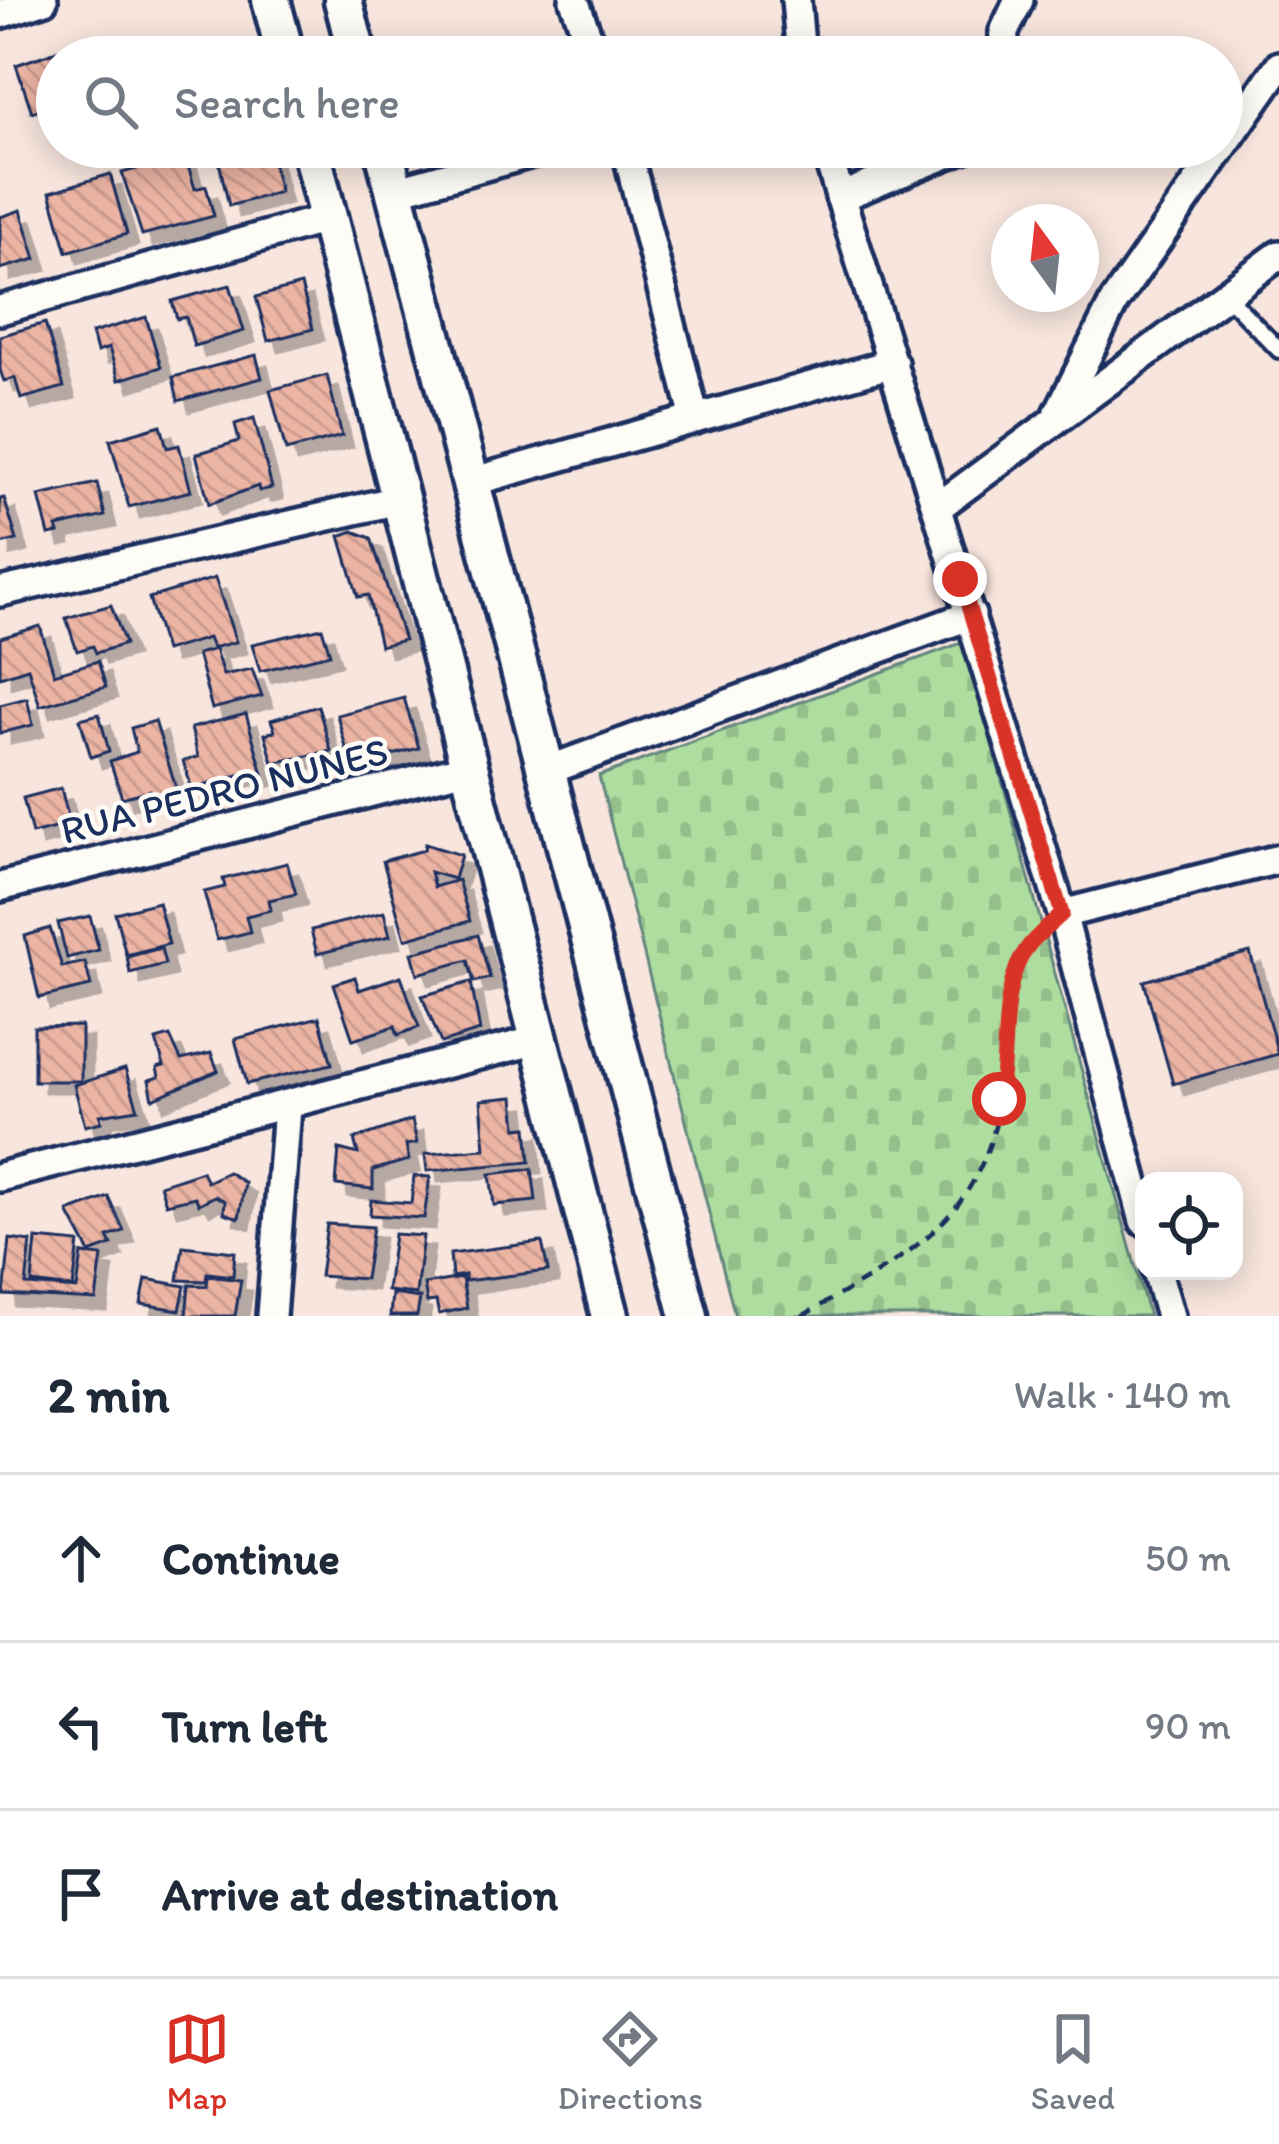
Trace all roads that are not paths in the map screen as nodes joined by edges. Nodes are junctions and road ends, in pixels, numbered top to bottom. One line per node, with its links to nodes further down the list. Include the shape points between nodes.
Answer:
1 (43, 0): 7 (street)
2 (271, 0): 8 (main road)
3 (343, 0): 9 (main road)
4 (574, 0): 10 (street)
5 (796, 0): 11 (street)
6 (1018, 0): 12 (street)
7 (0, 14)
8 (280, 36)
9 (352, 36)
10 (587, 36)
11 (799, 36)
12 (1004, 36)
13 (1279, 66): 14 (street)
14 (1243, 117)
15 (316, 168): 24 (main road)
16 (389, 168): 22 (main road)
17 (478, 168): 22 (street)
18 (631, 168): 30 (street)
19 (831, 168): 23 (street)
20 (912, 168): 23 (street)
21 (1208, 168): 31 (street, via 1114,302)
22 (395, 191): 32 (main road)
23 (840, 197): 29 (street)
24 (329, 218): 27 (street); 33 (main road)
25 (1279, 255): 26 (street)
26 (1227, 296): 28 (lane); 31 (street)
27 (0, 310)
28 (1279, 350)
29 (893, 363): 30 (street); 34 (street)
30 (695, 419): 32 (street)
31 (1054, 419): 34 (street)
32 (471, 482): 38 (main road)
33 (398, 500): 35 (street); 37 (main road)
34 (938, 507): 36 (street)
35 (0, 592)
36 (971, 615): 38 (street); 41 (street)
37 (466, 768): 40 (street, RUA PEDRO NUNES); 42 (main road)
38 (546, 771): 49 (main road)
39 (1279, 860): 41 (street)
40 (0, 886)
41 (1062, 914): 45 (street)
42 (542, 1039): 43 (street); 48 (main road)
43 (287, 1108): 44 (street); 47 (street)
44 (0, 1177)
45 (1135, 1187)
46 (1159, 1280): 50 (street)
47 (271, 1316)
48 (610, 1316)
49 (689, 1316)
50 (1169, 1316)

